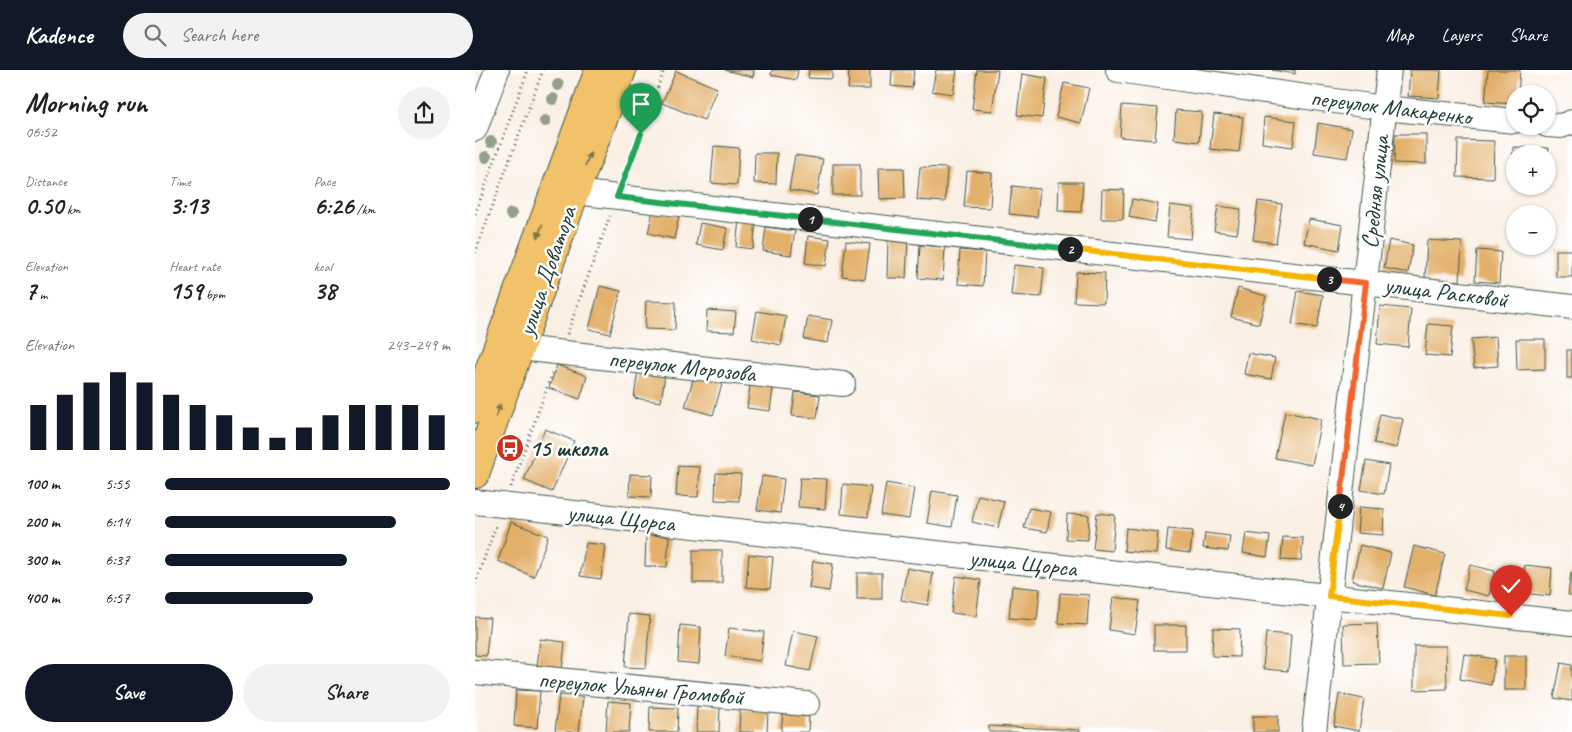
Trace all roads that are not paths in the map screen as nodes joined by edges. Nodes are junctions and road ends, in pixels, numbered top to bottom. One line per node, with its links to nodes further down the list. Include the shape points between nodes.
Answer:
1 (497, 70): 10 (street)
2 (599, 70): 16 (main road, улица Доватора, one-way to 16)
3 (622, 70): 11 (main road, улица Доватора, one-way to 3)
4 (1119, 70): 6 (street, переулок Макаренко)
5 (1389, 70): 6 (street, Средняя улица)
6 (1384, 108): 7 (street, переулок Макаренко); 12 (street, Средняя улица)
7 (1506, 121)
8 (1572, 122): 9 (street)
9 (1556, 126)
10 (475, 129)
11 (575, 192): 12 (street, улица Расковой); 14 (main road, улица Доватора)
12 (1366, 283): 13 (street, улица Расковой); 19 (street, Средняя улица)
13 (1572, 307)
14 (520, 348): 15 (street, переулок Морозова); 17 (main road, улица Доватора, one-way to 14)
15 (843, 384)
16 (475, 409)
17 (475, 474)
18 (475, 502): 19 (street, улица Щорса)
19 (1329, 596): 20 (street, улица Щорса); 23 (street, Средняя улица)
20 (1572, 623)
21 (475, 672): 22 (street, переулок Ульяны Громовой)
22 (807, 704)
23 (1314, 732)

